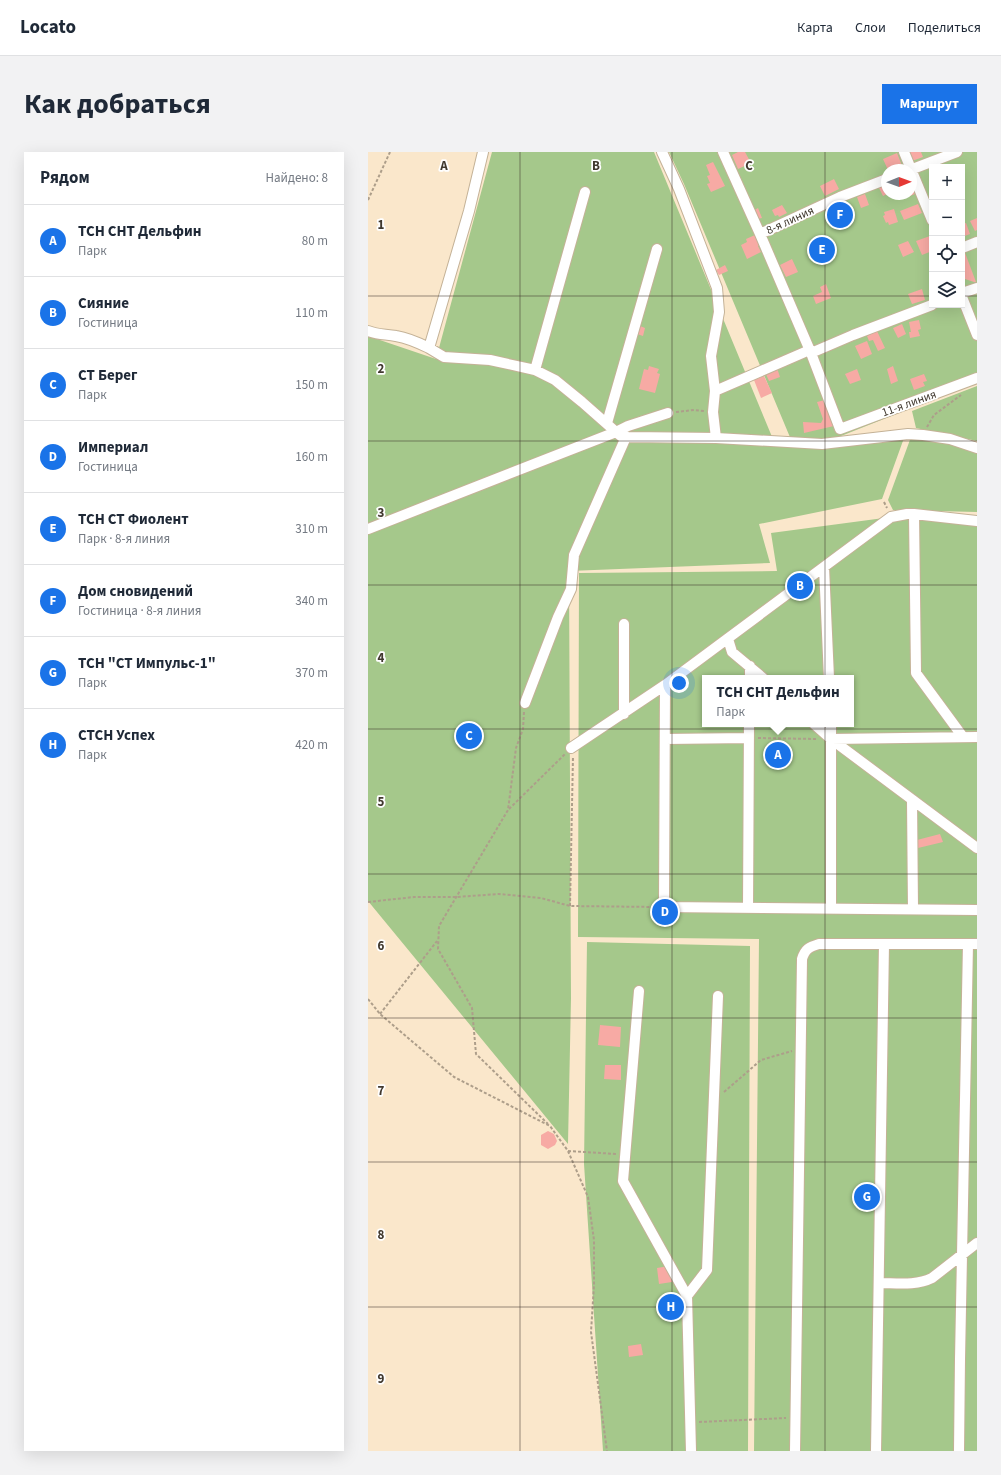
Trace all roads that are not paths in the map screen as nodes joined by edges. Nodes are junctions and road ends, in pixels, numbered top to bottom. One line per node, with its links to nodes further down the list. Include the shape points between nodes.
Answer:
1 (483, 152): 22 (street, via 469,211)
2 (662, 152): 26 (street, via 717,288 719,312 711,356)
3 (904, 152): 6 (street)
4 (957, 152): 7 (street)
5 (724, 153): 12 (street)
6 (909, 164)
7 (917, 168)
8 (881, 181): 12 (street, 8-я линия)
9 (917, 184): 11 (street)
10 (585, 192): 24 (street)
11 (929, 213)
12 (760, 234): 23 (street)
13 (977, 242): 14 (street)
14 (965, 247)
15 (657, 249): 28 (street)
16 (977, 288): 17 (street)
17 (965, 292)
18 (965, 304): 21 (street)
19 (929, 305): 23 (street)
20 (368, 331): 22 (street, via 412,340)
21 (977, 335)
22 (429, 348): 24 (street, via 444,357 490,360)
23 (808, 353): 25 (street, 11-я линия, via 840,429); 26 (street)
24 (535, 370): 28 (street, via 555,380)
25 (975, 379)
26 (714, 391): 31 (street)
27 (668, 413): 29 (street)
28 (607, 423): 29 (street)
29 (616, 432): 30 (street); 35 (street)
30 (626, 436): 31 (street); 44 (street, via 574,555 571,588)
31 (716, 438): 32 (street, via 822,444 908,434 950,439)
32 (977, 448)
33 (914, 514): 34 (street); 36 (street, via 891,517); 50 (street, via 916,674)
34 (977, 521)
35 (368, 529)
36 (824, 567): 38 (street); 42 (street)
37 (624, 624): 45 (street)
38 (728, 639): 39 (street, via 732,652); 43 (street)
39 (750, 666): 40 (street); 41 (street)
40 (750, 675)
41 (760, 675)
42 (829, 675)
43 (665, 686): 45 (street); 52 (street)
44 (525, 702)
45 (624, 714): 54 (street)
46 (749, 727): 49 (street)
47 (817, 727): 53 (street)
48 (830, 727): 53 (street)
49 (749, 738): 52 (street); 57 (street)
50 (963, 738): 51 (street); 53 (street)
51 (977, 738)
52 (665, 739): 57 (street, via 664,907)
53 (831, 739): 55 (street); 58 (street)
54 (571, 748)
55 (912, 800): 56 (street); 59 (street)
56 (977, 848)
57 (748, 908): 58 (street)
58 (831, 909): 59 (street)
59 (913, 910): 60 (street)
60 (977, 910)
61 (884, 944): 62 (street); 67 (street); 70 (street, via 819,944 810,946 802,959)
62 (973, 944): 66 (street)
63 (638, 991): 68 (street, via 623,1181)
64 (718, 996): 68 (street, via 707,1270)
65 (977, 1243): 66 (street)
66 (962, 1254): 67 (street, via 926,1281); 72 (street)
67 (879, 1283): 71 (street)
68 (687, 1296): 69 (street)
69 (691, 1451)
70 (795, 1451)
71 (876, 1451)
72 (959, 1451)

